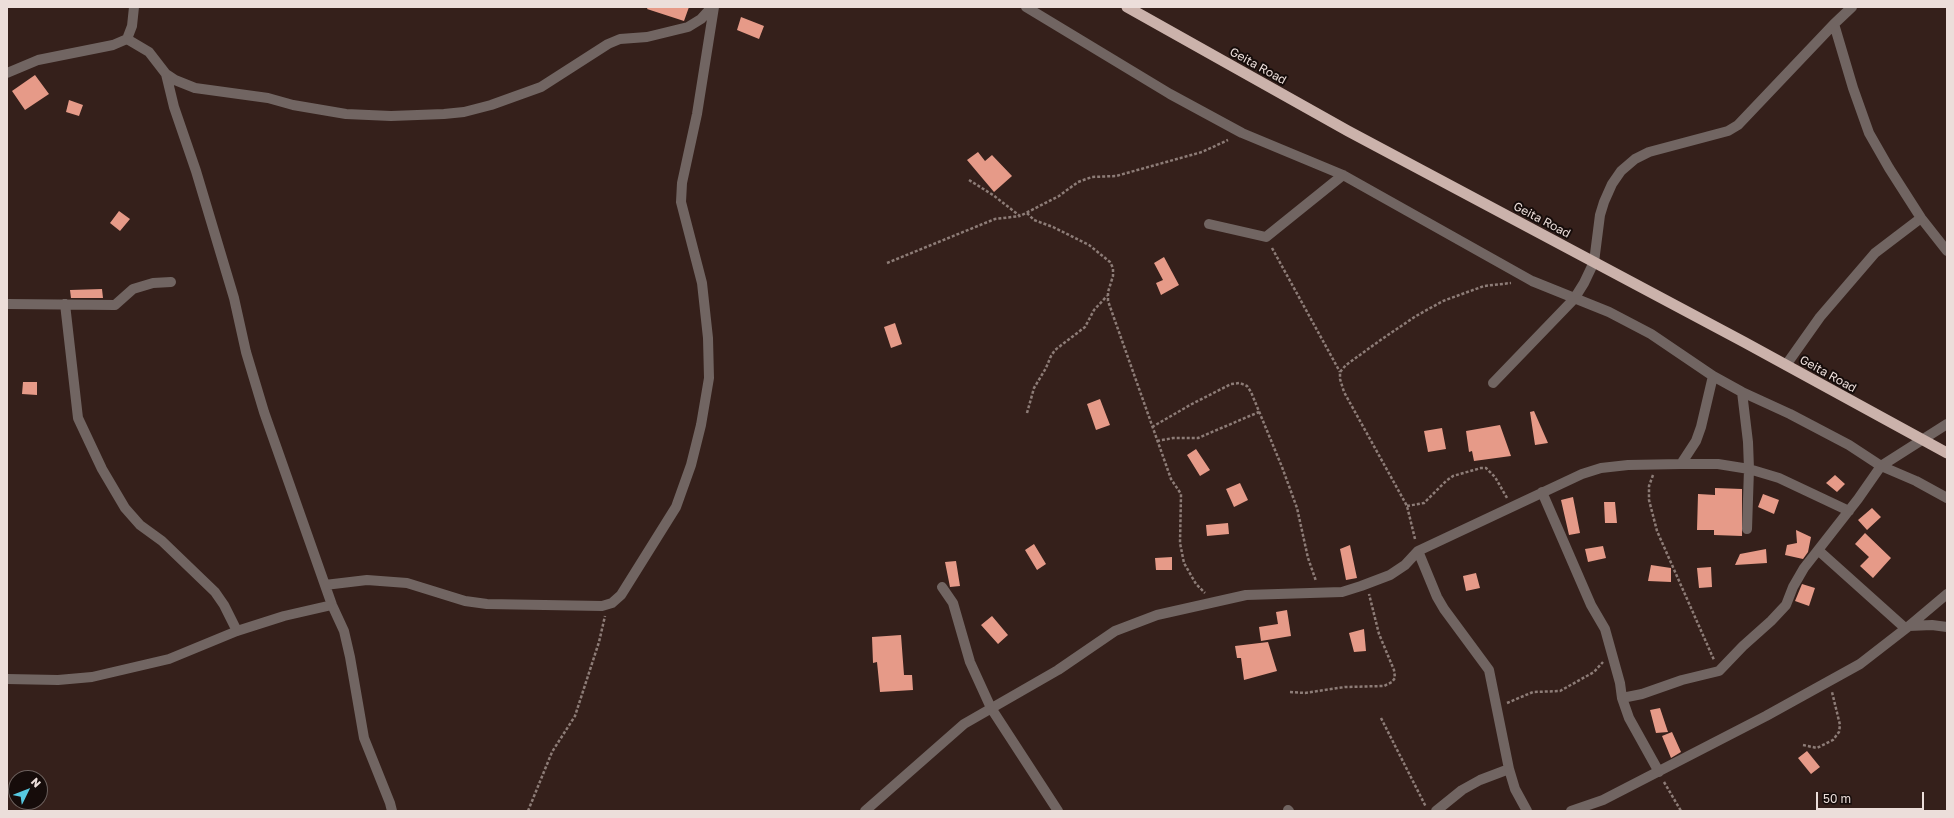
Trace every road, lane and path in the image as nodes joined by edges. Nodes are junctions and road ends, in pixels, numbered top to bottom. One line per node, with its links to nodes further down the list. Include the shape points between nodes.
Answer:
1 (134, 7): 7 (street, via 132,26)
2 (713, 7): 9 (street, via 688,27 647,37 614,41 541,86 491,105 464,112 391,116 346,114 268,98 196,88 182,84); 58 (street, via 697,114 682,183 682,202 702,283 708,338 709,378 701,425 691,465 676,507 621,595 612,603)
3 (1026, 7): 10 (street, via 1170,94)
4 (1127, 7): 19 (highway, Geita Road, via 1348,131)
5 (1852, 7): 6 (street)
6 (1834, 24): 15 (street, via 1852,88 1869,133); 19 (street, via 1738,125 1728,131 1649,152 1635,159 1622,171 1612,184 1600,215)
7 (127, 39): 8 (street, via 113,45 38,60); 9 (street, via 149,52)
8 (7, 73)
9 (166, 74): 52 (street, via 234,298 246,352 264,412)
10 (1242, 133): 11 (street); 13 (path, via 1202,152 1116,176 1086,179)
11 (1343, 174): 17 (street); 21 (street)
12 (969, 180): 14 (path)
13 (1027, 213): 14 (path); 23 (path, via 1034,220 1088,245 1110,262 1113,276)
14 (1020, 216): 20 (path, via 995,219)
15 (1921, 218): 18 (street); 27 (street, via 1875,253 1820,317)
16 (1209, 224): 17 (street)
17 (1266, 237): 28 (path)
18 (1947, 251)
19 (1594, 262): 24 (street); 27 (highway, Geita Road)
20 (886, 263)
21 (1532, 281): 24 (street); 28 (path, via 1484,286 1443,301 1382,339)
22 (171, 282): 26 (street, via 153,283 133,289 115,304)
23 (1107, 296): 33 (path, via 1094,310 1085,327 1055,350 1034,388); 35 (path)
24 (1574, 299): 29 (street, via 1609,312 1651,334); 30 (street)
25 (7, 304): 26 (street)
26 (65, 304): 61 (street, via 78,418 102,468 126,508 140,525 162,541 215,592)
27 (1786, 365): 36 (highway, Geita Road)
28 (1340, 372): 45 (path, via 1344,392)
29 (1713, 376): 31 (street); 39 (street, via 1696,441)
30 (1493, 383)
31 (1742, 392): 41 (street, via 1823,431); 42 (street, via 1747,424)
32 (1259, 412): 35 (path, via 1251,392 1244,384 1236,382); 37 (path, via 1198,438); 54 (path, via 1297,508)
33 (1028, 414)
34 (1947, 424): 36 (street)
35 (1152, 428): 37 (path)
36 (1923, 440): 38 (highway, Geita Road); 41 (street)
37 (1157, 441): 56 (path, via 1171,479 1181,494 1180,543 1184,563 1196,584)
38 (1947, 453)
39 (1681, 464): 40 (street); 42 (street, via 1718,464)
40 (1662, 465): 43 (street, via 1601,468); 63 (path, via 1653,474 1649,486 1653,517 1664,548)
41 (1881, 466): 44 (street); 47 (street)
42 (1749, 469): 47 (street, via 1779,478); 48 (street)
43 (1542, 492): 46 (street); 62 (street, via 1590,605 1605,629)
44 (1947, 498)
45 (1407, 506): 46 (path, via 1424,503 1453,476 1486,468 1498,480); 50 (path)
46 (1511, 507): 50 (street)
47 (1849, 511): 49 (street)
48 (1747, 529)
49 (1818, 550): 59 (street); 63 (street, via 1796,581 1786,605)
50 (1418, 551): 51 (street, via 1390,575); 69 (street, via 1440,603 1489,670)
51 (1366, 584): 54 (street, via 1342,592); 66 (path, via 1379,634 1395,678 1384,686)
52 (325, 586): 57 (street); 58 (street, via 367,580 386,581 407,583 465,601 487,604)
53 (942, 587): 68 (street, via 953,603 970,662)
54 (1319, 593): 56 (street, via 1246,594)
55 (1947, 594): 59 (street)
56 (1212, 601): 68 (street, via 1157,615 1115,631 1058,670)
57 (332, 605): 61 (street, via 284,616); 74 (street, via 344,631 364,738)
58 (602, 606): 75 (path, via 605,618 575,716 552,752)
59 (1907, 627): 60 (street, via 1932,624); 64 (street, via 1860,664)
60 (1947, 627)
61 (238, 631): 65 (street, via 169,659 92,677 58,680)
62 (1613, 655): 67 (street); 69 (path, via 1594,672 1560,691 1533,692)
63 (1719, 672): 67 (street)
64 (1832, 678): 71 (path, via 1832,694 1840,725 1839,732 1832,740 1817,748); 73 (street)
65 (7, 679)
66 (1290, 692)
67 (1622, 698): 73 (street, via 1629,718)
68 (991, 708): 76 (street, via 964,724); 77 (street)
69 (1496, 708): 72 (street)
70 (1381, 718): 78 (path)
71 (1803, 745)
72 (1509, 769): 79 (street, via 1462,790); 80 (street, via 1515,789)
73 (1659, 772): 81 (street, via 1603,800); 82 (path)
74 (392, 811)
75 (528, 811)
76 (865, 811)
77 (1058, 811)
78 (1428, 811)
79 (1436, 811)
80 (1527, 811)
81 (1571, 811)
82 (1681, 811)

